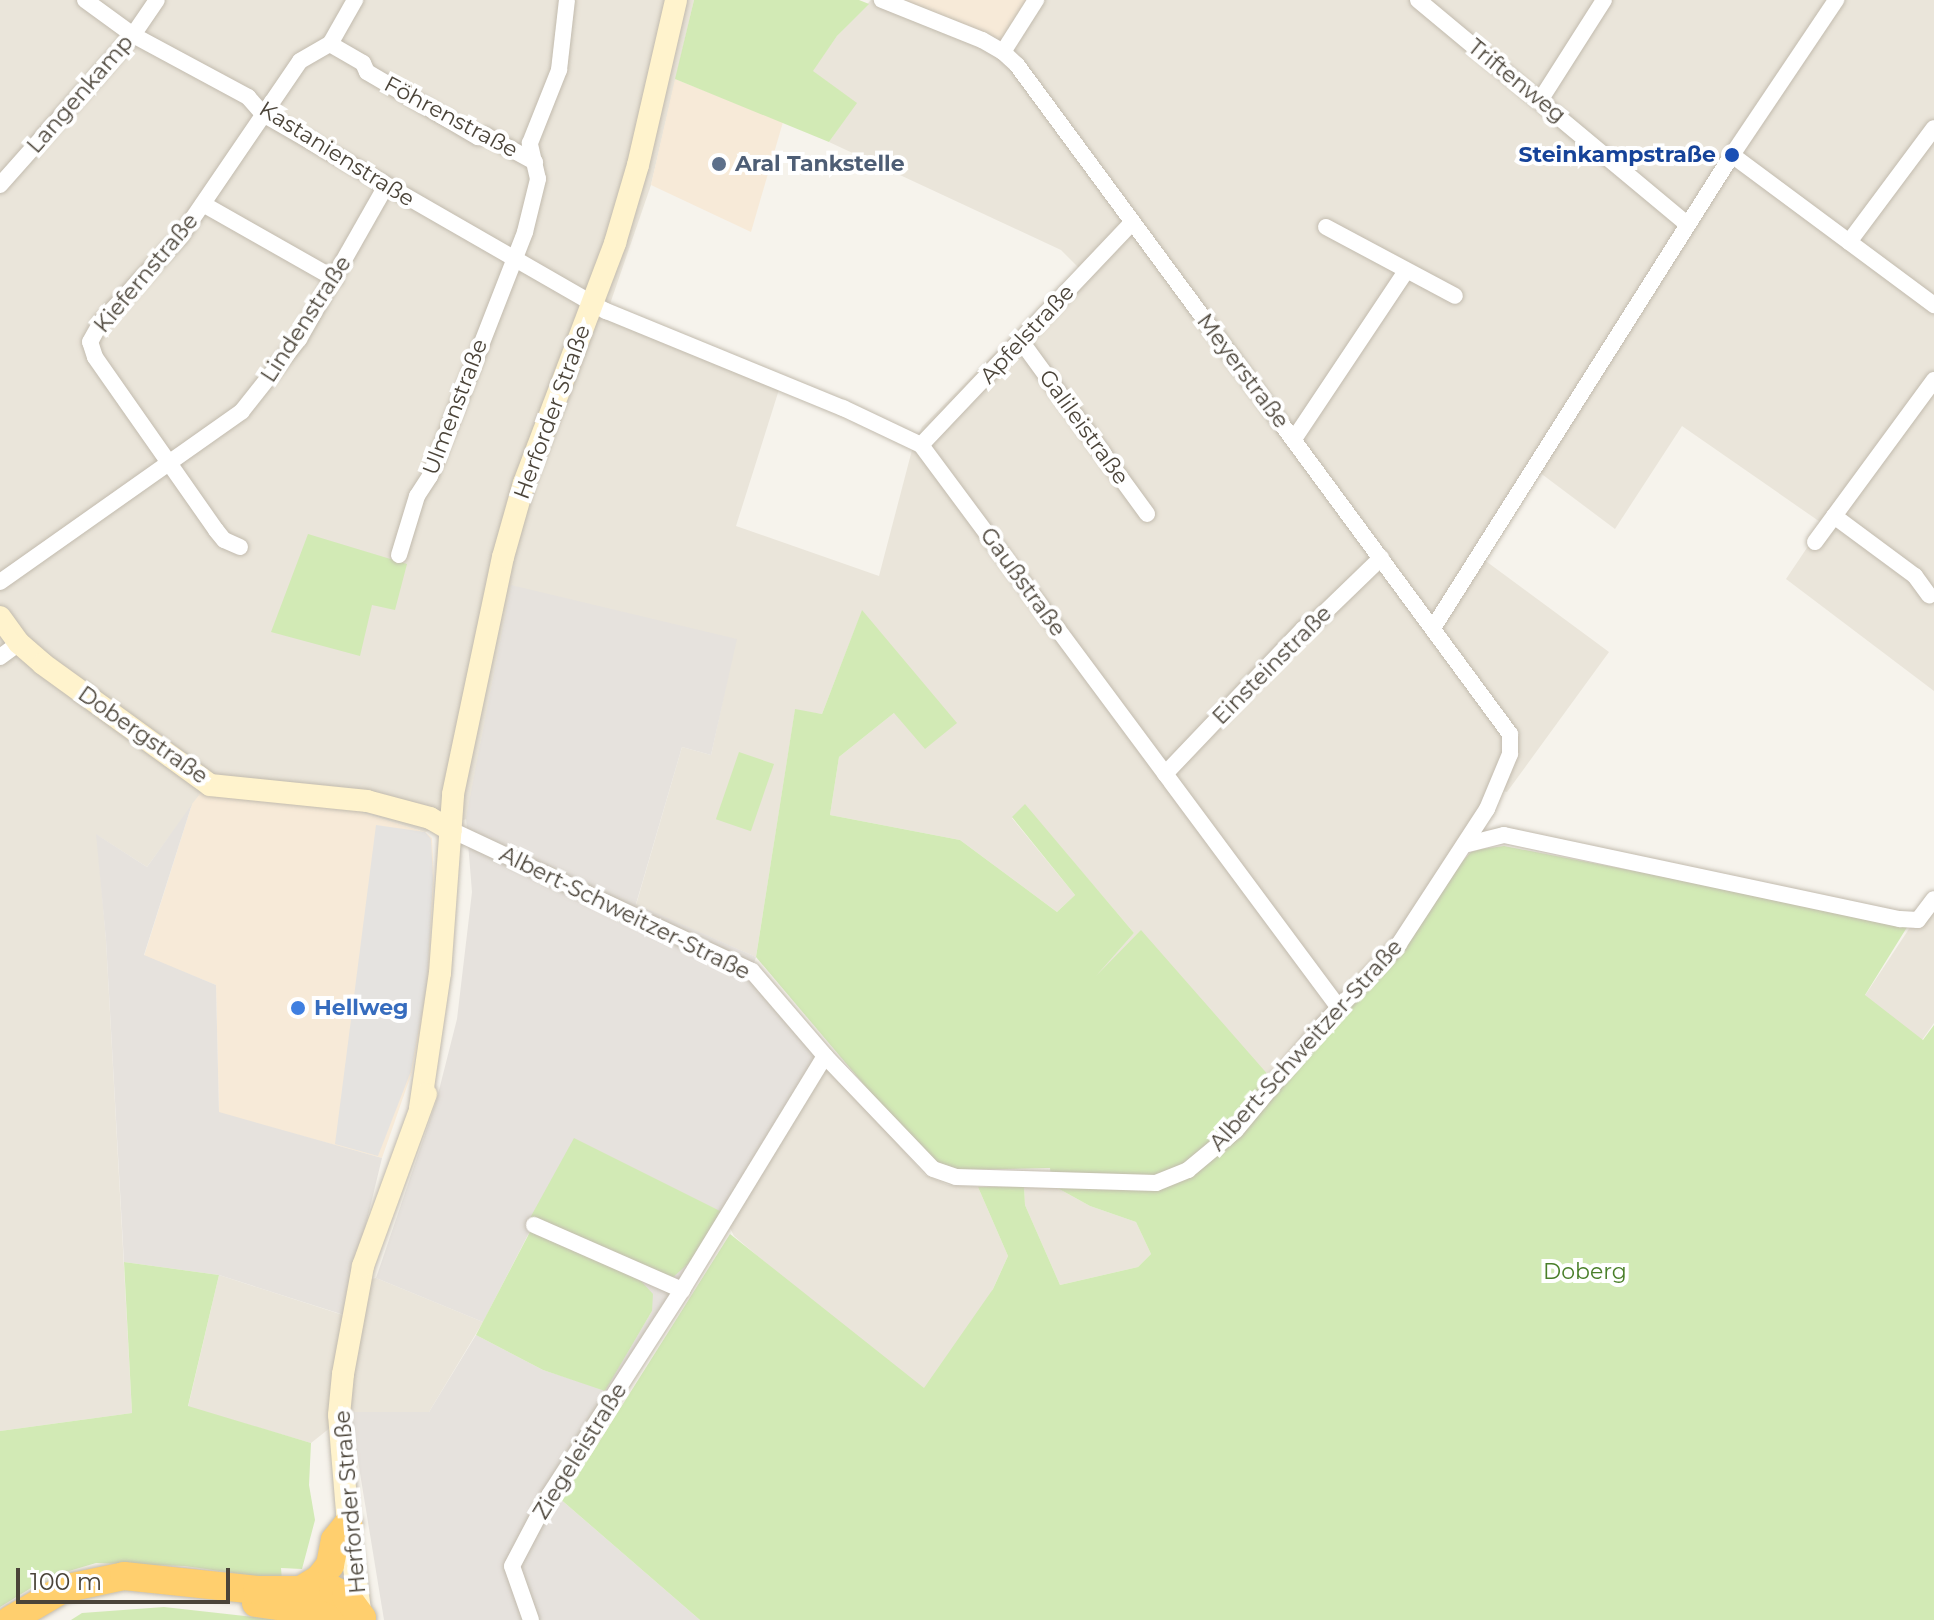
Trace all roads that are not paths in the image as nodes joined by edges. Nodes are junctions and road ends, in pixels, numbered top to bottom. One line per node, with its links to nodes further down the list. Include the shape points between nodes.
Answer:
1 (85, 0): 11 (street, Kastanienstraße)
2 (157, 0): 11 (street, Langenkamp)
3 (355, 0): 12 (street)
4 (567, 0): 18 (street, Föhrenstraße, via 559,70 530,143)
5 (676, 0): 30 (main road, Herforder Straße, via 638,165)
6 (882, 0): 13 (street, Meyerstraße)
7 (1036, 0): 13 (street)
8 (1418, 0): 14 (street, Triftenweg)
9 (1604, 0): 14 (street)
10 (1836, 0): 17 (street)
11 (133, 35): 15 (street, Kastanienstraße, via 248,97); 19 (street, Langenkamp)
12 (330, 44): 15 (street, via 300,61); 18 (street, Föhrenstraße, via 363,63 367,72 478,137 485,135)
13 (1003, 52): 22 (street, Meyerstraße)
14 (1541, 99): 23 (street, Triftenweg)
15 (263, 114): 20 (street, Kastanienstraße); 21 (street, Kiefernstraße)
16 (1934, 128): 25 (street)
17 (1732, 155): 23 (street); 25 (street)
18 (535, 162): 26 (street, Föhrenstraße, via 538,179)
19 (0, 185)
20 (386, 186): 26 (street, Kastanienstraße); 28 (street, Lindenstraße)
21 (203, 204): 28 (street, Kiefernstraße); 36 (street, Kiefernstraße, via 149,273 101,322 90,342)
22 (1132, 223): 32 (street, Apfelstraße); 34 (street, Meyerstraße)
23 (1688, 225): 46 (street)
24 (1326, 227): 27 (street)
25 (1849, 242): 31 (street)
26 (512, 258): 30 (street, Kastanienstraße); 41 (street, Ulmenstraße, via 430,476 417,496)
27 (1406, 271): 29 (street); 34 (street)
28 (335, 279): 36 (street, Lindenstraße, via 299,339 242,411)
29 (1455, 296)
30 (592, 303): 35 (street, Gaußstraße); 51 (main road, Herforder Straße, via 524,483 503,557 453,794)
31 (1934, 305)
32 (1021, 341): 35 (street, Apfelstraße); 37 (street, Galileistraße)
33 (1934, 380): 38 (street)
34 (1294, 439): 42 (street, Meyerstraße)
35 (921, 445): 49 (street, Gaußstraße)
36 (168, 465): 40 (street, via 224,540); 43 (street, Lindenstraße)
37 (1147, 514)
38 (1834, 516): 39 (street); 44 (street, via 1915,576)
39 (1815, 542)
40 (240, 547)
41 (399, 555)
42 (1381, 558): 46 (street, Meyerstraße); 49 (street, Einsteinstraße, via 1303,629)
43 (0, 582)
44 (1929, 595)
45 (0, 617): 47 (main road, Dobergstraße)
46 (1433, 628): 50 (street, Meyerstraße, via 1510,734 1510,754)
47 (19, 643): 48 (street); 51 (main road, Dobergstraße, via 210,785 367,801 430,818)
48 (0, 657)
49 (1165, 774): 55 (street, Gaußstraße)
50 (1487, 809): 52 (street); 53 (street, Meyerstraße)
51 (451, 830): 56 (street, Albert-Schweitzer-Straße, via 752,971); 59 (main road, Herforder Straße, via 440,973 420,1108 363,1266 343,1374 339,1415)
52 (1504, 835): 53 (street); 54 (street, via 1900,919 1918,920)
53 (1464, 845): 55 (street, Albert-Schweitzer-Straße, via 1399,944)
54 (1934, 899)
55 (1339, 1008): 56 (street, Albert-Schweitzer-Straße, via 1236,1130 1188,1170 1156,1183 943,1174 923,1162)
56 (825, 1056): 58 (street, Ziegeleistraße)
57 (534, 1225): 58 (street)
58 (682, 1290): 64 (street, Ziegeleistraße, via 550,1494 512,1566)
59 (348, 1524): 60 (highway, via 335,1540 330,1565); 61 (main road, Herforder Straße)
60 (304, 1588): 61 (highway, via 346,1596); 62 (highway, via 257,1590 124,1576 63,1589)
61 (362, 1619): 63 (highway, via 169,1588 124,1586 66,1598)
62 (10, 1620)
63 (39, 1620)
64 (531, 1620)

